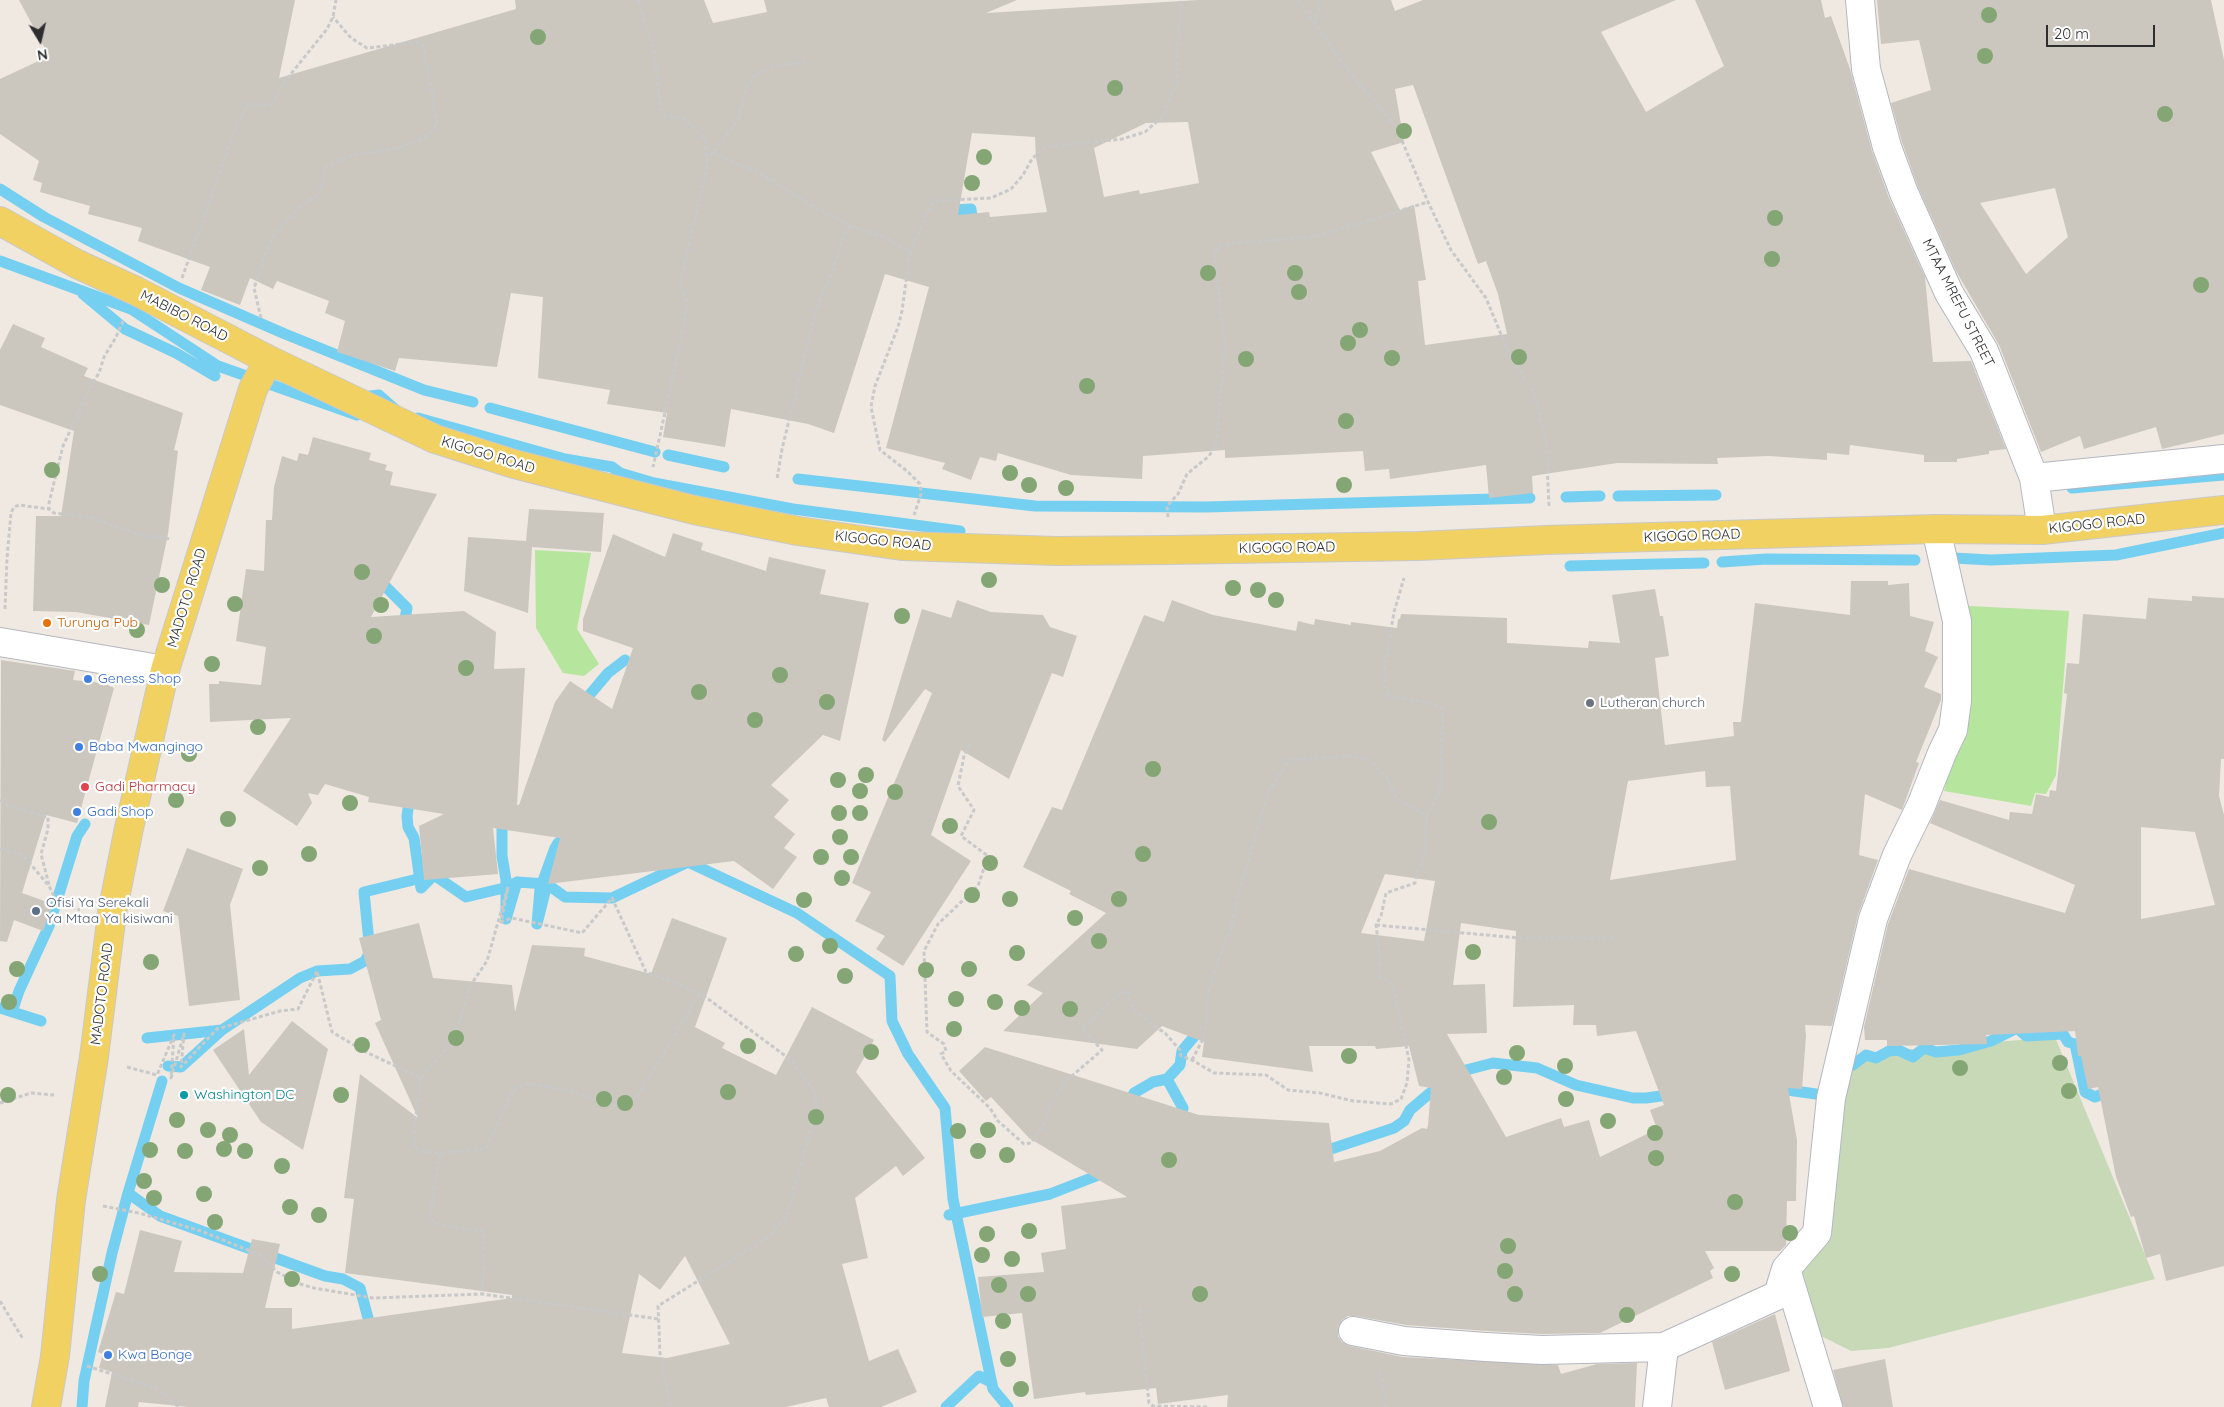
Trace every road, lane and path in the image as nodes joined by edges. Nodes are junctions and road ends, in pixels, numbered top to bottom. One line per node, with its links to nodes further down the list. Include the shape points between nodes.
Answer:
1 (336, 0): 7 (path)
2 (638, 0): 11 (path, via 654,50 660,106 664,115 684,119 696,128 706,140)
3 (1180, 0): 15 (path, via 1177,82 1163,116 1145,132 1122,139 1045,147 1032,159 1012,189 991,198 933,200)
4 (1298, 0): 8 (path)
5 (1321, 0): 8 (path)
6 (1860, 0): 21 (street, MTAA MREFU STREET, via 1866,69 1900,184 1949,293 1984,351)
7 (333, 17): 17 (path, via 315,46 282,85 272,105 249,104 237,124 179,288); 18 (path, via 351,38 367,48 421,44 437,122 427,136 399,148 359,154 327,166 319,194 303,204 272,237 254,288 262,323)
8 (1314, 24): 12 (path, via 1397,129)
9 (807, 60): 10 (path, via 770,67 755,76 747,87 738,120)
10 (713, 152): 11 (path); 13 (path, via 757,171)
11 (706, 161): 23 (path, via 706,179 682,274 686,301 684,326 651,482)
12 (1428, 202): 28 (path, via 1451,250 1486,298 1510,356 1533,391 1546,439 1550,525); 32 (path, via 1314,237 1227,244 1214,252 1225,346 1216,446 1187,474 1168,506)
13 (850, 226): 15 (path, via 885,237); 22 (path, via 816,310 782,449)
14 (3, 229): 16 (main road, MABIBO ROAD)
15 (910, 252): 30 (path, via 902,311 875,386 871,407 880,450 920,484 921,494)
16 (136, 291): 17 (main road, MABIBO ROAD); 24 (path, via 131,309 63,446)
17 (164, 306): 18 (main road, MABIBO ROAD)
18 (260, 355): 19 (main road, MABIBO ROAD); 29 (main road, MADOTO ROAD, via 253,390)
19 (368, 409): 23 (main road, KIGOGO ROAD, via 453,445)
20 (2224, 460): 21 (street)
21 (2034, 478): 27 (street, MTAA MREFU STREET)
22 (778, 479)
23 (640, 497): 30 (main road, KIGOGO ROAD, via 789,529)
24 (50, 509): 29 (path, via 54,513 91,517 138,535); 33 (path, via 19,505 11,513)
25 (2224, 510): 27 (main road, KIGOGO ROAD)
26 (1936, 529): 27 (main road, KIGOGO ROAD); 28 (main road, KIGOGO ROAD); 51 (street, via 1957,621 1957,700 1953,730 1922,806 1897,855 1873,919 1831,1098 1817,1233)
27 (2042, 530)
28 (1546, 540): 31 (main road, KIGOGO ROAD)
29 (204, 545): 34 (main road, MADOTO ROAD)
30 (902, 546): 32 (main road, KIGOGO ROAD, via 1056,551)
31 (1419, 546): 32 (main road, KIGOGO ROAD); 37 (path, via 1405,574 1394,612 1384,671 1388,696 1426,702 1443,709 1440,790)
32 (1169, 550)
33 (1, 642): 34 (street)
34 (165, 670): 40 (main road, MADOTO ROAD)
35 (970, 744): 45 (path, via 958,786 974,810 961,836 988,856 978,886 938,924 924,951 928,1032 944,1044 946,1051 941,1054 944,1061 990,1108 998,1121 1024,1144 1031,1143 1066,1081 1102,1050 1082,1029 1118,995 1128,991 1134,1009 1165,1033 1180,1050 1181,1056)
36 (0, 800): 39 (path, via 48,817 41,854)
37 (1427, 816): 41 (path, via 1424,858 1415,883 1386,893); 45 (path, via 1396,799 1386,778 1368,760 1349,756 1289,760 1268,792 1236,900 1230,933 1208,995 1205,1035)
38 (0, 849): 39 (path, via 22,854)
39 (49, 886): 40 (path, via 61,905)
40 (112, 913): 44 (main road, MADOTO ROAD)
41 (1376, 925): 42 (path, via 1519,938); 45 (path, via 1379,976 1394,988 1409,1060 1407,1083 1401,1099 1382,1104 1288,1090 1266,1075 1214,1073)
42 (1614, 938)
43 (700, 992): 46 (path, via 646,972 612,898 582,933 512,918 501,922 508,886 487,961 470,986 450,1044); 49 (path, via 638,1096 626,1104 614,1105 574,1092 528,1083 514,1089 486,1149); 54 (path, via 791,1060 815,1092 817,1107 787,1215 770,1236 658,1306)
44 (94, 1057): 46 (path, via 157,1075 174,1036 171,1078 184,1034 181,1067 217,1029 298,1009 317,971 332,1032); 47 (main road, MADOTO ROAD)
45 (1192, 1060)
46 (421, 1078): 49 (path, via 414,1146 425,1152)
47 (87, 1097): 48 (path, via 31,1093); 50 (main road, MADOTO ROAD)
48 (0, 1103)
49 (440, 1153): 52 (path, via 430,1216 434,1223 483,1231)
50 (72, 1200): 52 (path, via 139,1213 200,1231 260,1255 277,1272 314,1288 373,1298); 57 (main road, MADOTO ROAD)
51 (1786, 1269): 56 (street, via 1778,1295); 63 (street)
52 (482, 1294): 54 (path)
53 (1139, 1309): 61 (path, via 1149,1403 1153,1406)
54 (658, 1320): 60 (path, via 660,1353)
55 (1353, 1330): 56 (street, via 1404,1341 1486,1347 1589,1350)
56 (1664, 1347): 62 (street)
57 (55, 1360): 58 (main road, MADOTO ROAD); 59 (path, via 137,1381 155,1388)
58 (46, 1407)
59 (178, 1407)
60 (670, 1407)
61 (1208, 1407)
62 (1656, 1407)
63 (1828, 1407)

